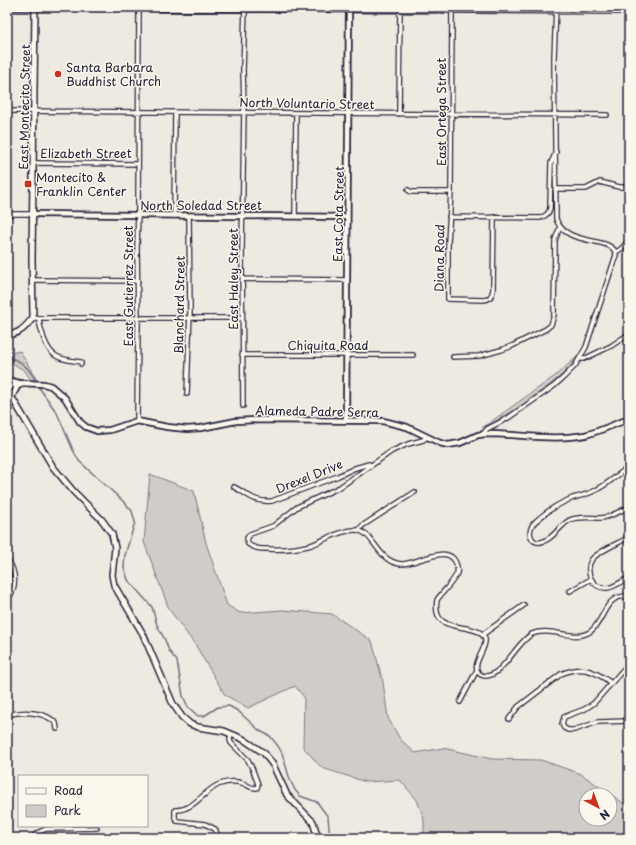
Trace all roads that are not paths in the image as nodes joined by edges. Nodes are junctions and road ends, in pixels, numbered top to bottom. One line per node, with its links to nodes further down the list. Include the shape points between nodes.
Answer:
1 (36, 7): 2 (street); 3 (street); 11 (main road, East Montecito Street)
2 (7, 8)
3 (139, 8): 4 (street); 12 (street, East Gutierrez Street)
4 (245, 8): 5 (street); 14 (street, East Haley Street)
5 (349, 9): 6 (street); 16 (street, East Cota Street)
6 (400, 9): 7 (street); 17 (street)
7 (452, 9): 8 (street); 18 (street, East Ortega Street)
8 (556, 9): 9 (street); 19 (street)
9 (629, 12)
10 (7, 110): 11 (street, North Voluntario Street)
11 (34, 111): 12 (street, North Voluntario Street); 22 (main road, East Montecito Street)
12 (138, 112): 13 (street, North Voluntario Street); 23 (street, East Gutierrez Street)
13 (175, 112): 14 (street, North Voluntario Street); 31 (street)
14 (244, 112): 15 (street, North Voluntario Street); 33 (street, East Haley Street)
15 (296, 113): 16 (street, North Voluntario Street); 34 (street)
16 (348, 114): 17 (street, North Voluntario Street); 35 (street, East Cota Street)
17 (399, 114): 18 (street, North Voluntario Street)
18 (451, 114): 19 (street, North Voluntario Street); 27 (street, East Ortega Street)
19 (555, 115): 20 (street, North Voluntario Street); 21 (street)
20 (607, 115)
21 (556, 152): 25 (street); 37 (street, via 551,163 550,206 547,214 540,218)
22 (34, 163): 23 (street, Elizabeth Street); 29 (main road, East Montecito Street)
23 (138, 164): 30 (street, East Gutierrez Street)
24 (629, 187): 25 (street, via 600,182 586,189)
25 (556, 189): 38 (street, via 556,219)
26 (408, 190): 27 (street)
27 (451, 192): 36 (street, East Ortega Street)
28 (7, 214): 29 (street, North Soledad Street)
29 (33, 214): 30 (street, North Soledad Street); 42 (main road, East Montecito Street)
30 (138, 215): 31 (street, North Soledad Street); 44 (street, East Gutierrez Street)
31 (174, 216): 32 (street, North Soledad Street)
32 (189, 216): 33 (street, North Soledad Street); 46 (street, Blanchard Street)
33 (243, 216): 34 (street, North Soledad Street); 41 (street, East Haley Street)
34 (295, 216): 35 (street, North Soledad Street)
35 (347, 217): 43 (street, East Cota Street)
36 (450, 217): 37 (street); 37 (street, Diana Road, via 448,299 483,300 492,296 494,290)
37 (494, 217)
38 (560, 227): 40 (street, via 574,237 610,245); 54 (street, via 555,240 554,315 551,324 512,346 490,354)
39 (629, 240): 40 (street)
40 (616, 252): 55 (street, via 586,347)
41 (243, 279): 43 (street); 48 (street, East Haley Street)
42 (32, 280): 44 (street); 47 (main road, East Montecito Street)
43 (347, 280): 52 (street, East Cota Street)
44 (138, 281): 45 (street, East Gutierrez Street)
45 (138, 317): 46 (street); 47 (street); 66 (street, East Gutierrez Street)
46 (190, 317): 48 (street); 61 (street, Blanchard Street)
47 (36, 318): 50 (main road, via 23,330); 56 (street, via 50,351 60,358)
48 (242, 318): 51 (street, East Haley Street)
49 (629, 334): 55 (street, via 611,346)
50 (7, 335)
51 (242, 355): 52 (street, Chiquita Road); 63 (street, East Haley Street)
52 (346, 355): 53 (street, Chiquita Road); 65 (street, East Cota Street)
53 (414, 356)
54 (454, 357)
55 (579, 359): 67 (street, via 561,380)
56 (81, 364)
57 (7, 381): 58 (street, Alameda Padre Serra); 59 (main road)
58 (20, 383): 59 (street, Alameda Padre Serra); 62 (street); 66 (street, Alameda Padre Serra, via 53,387 65,398 80,422 94,431 106,431)
59 (7, 387): 62 (main road)
60 (7, 393): 62 (main road)
61 (187, 394)
62 (14, 398): 92 (main road, via 53,467 112,534 115,548 112,570 114,585 143,634 177,711 185,721 194,726)
63 (243, 406)
64 (629, 419): 67 (street, Alameda Padre Serra, via 596,432 574,436)
65 (346, 420): 66 (street, Alameda Padre Serra, via 243,420 187,429); 68 (street, Alameda Padre Serra, via 403,425)
66 (137, 421)
67 (483, 434): 68 (street, Alameda Padre Serra, via 448,445)
68 (428, 437): 69 (street, via 396,449)
69 (371, 465): 71 (street, Drexel Drive, via 355,468 272,501 254,499); 74 (street, via 340,487 297,507 273,526 250,534 247,540 256,548 289,549)
70 (629, 467): 73 (street, via 596,490 549,511 533,524 530,535 535,540 543,542 570,520 603,518)
71 (234, 486)
72 (415, 492): 74 (street)
73 (629, 507)
74 (359, 530): 83 (street, via 392,562 408,564 442,554 453,558 457,573 437,600 438,615 447,625 473,630)
75 (629, 537): 78 (street, via 593,558 589,569)
76 (7, 558): 81 (street, via 13,570 15,583)
77 (629, 578): 78 (street, via 607,588 599,586)
78 (591, 579): 79 (street)
79 (570, 591)
80 (629, 596): 85 (street, via 612,601 594,629 587,634 533,634 495,673 485,676)
81 (7, 601)
82 (524, 605): 83 (street)
83 (482, 635): 85 (street, via 484,642)
84 (629, 663): 86 (street)
85 (477, 670): 87 (street)
86 (611, 683): 89 (street, via 589,670 567,671 518,707); 90 (street, via 590,706 564,717 562,726 574,730 598,722)
87 (460, 702)
88 (7, 715): 91 (street, via 42,715 53,720)
89 (509, 719)
90 (629, 721)
91 (57, 729)
92 (231, 734): 95 (street, via 231,743 252,768 257,788 236,782 225,782 208,790 185,810 175,810 177,821 208,824 216,829); 96 (main road, via 257,748 269,758 287,795 309,817)
93 (97, 828): 94 (street, via 46,829)
94 (32, 838)
95 (219, 838)
96 (318, 838)

